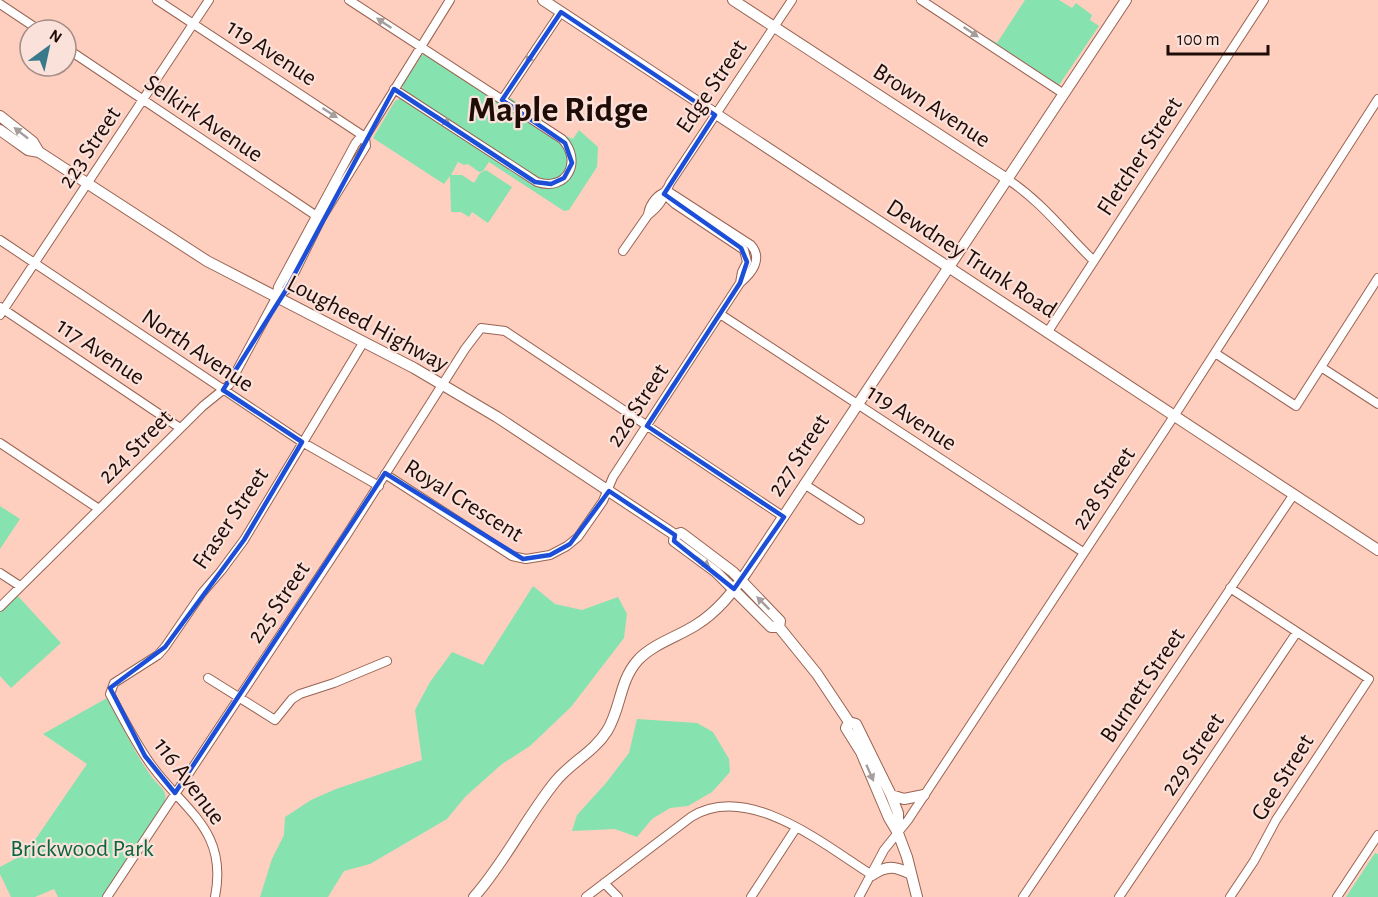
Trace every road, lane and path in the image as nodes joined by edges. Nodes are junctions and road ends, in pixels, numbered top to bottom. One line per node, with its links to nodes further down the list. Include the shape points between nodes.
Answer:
1 (157, 0): 14 (street, 119 Avenue)
2 (209, 0): 14 (street, 223 Street)
3 (349, 0): 16 (street, one-way to 3)
4 (450, 0): 16 (street, 224 Street)
5 (543, 0): 12 (main road, Dewdney Trunk Road)
6 (733, 0): 15 (main road, Brown Avenue)
7 (792, 0): 15 (street, Edge Street)
8 (921, 0): 19 (street, one-way to 19)
9 (1126, 0): 19 (main road, 227 Street)
10 (1264, 0): 34 (street, Fletcher Street)
11 (0, 4): 13 (street)
12 (561, 12): 22 (street, one-way to 22); 23 (main road, Dewdney Trunk Road)
13 (21, 18)
14 (193, 24): 21 (street, 223 Street); 26 (street, 119 Avenue, one-way to 26)
15 (774, 26): 23 (street, Edge Street); 28 (main road, Brown Avenue)
16 (420, 47): 18 (street, 224 Street); 22 (street)
17 (78, 56): 21 (street, Selkirk Avenue)
18 (394, 89): 22 (street, one-way to 22, via 535,182 551,184 564,178 572,163 566,144); 26 (street, 224 Street)
19 (1064, 94): 28 (main road, 227 Street)
20 (1378, 99): 44 (street, 228 Street)
21 (143, 100): 29 (street, 223 Street); 31 (street, Selkirk Avenue)
22 (502, 100)
23 (716, 115): 30 (street, Edge Street); 36 (main road, Dewdney Trunk Road)
24 (0, 116): 27 (main road, Lougheed Highway, one-way to 24, via 33,142)
25 (0, 130): 27 (main road, Lougheed Highway, via 28,150)
26 (365, 137): 31 (street, 224 Street, via 357,140)
27 (39, 152): 29 (main road, Lougheed Highway)
28 (1007, 179): 34 (street, Brown Avenue, via 1026,192); 36 (main road, 227 Street)
29 (88, 183): 35 (street, 223 Street); 39 (main road, Lougheed Highway, via 207,261)
30 (665, 192): 33 (street, Edge Street, via 657,196); 38 (street, via 675,204 744,250 747,262); 38 (street, 226 Street, via 751,245 756,252 755,265)
31 (318, 217): 39 (street, 224 Street, via 278,287)
32 (0, 240): 35 (street, North Avenue)
33 (623, 251)
34 (1094, 261): 42 (street, Fletcher Street)
35 (34, 263): 40 (street, 223 Street); 47 (street, North Avenue)
36 (949, 268): 42 (main road, Dewdney Trunk Road); 49 (main road, 227 Street)
37 (1378, 278): 45 (street)
38 (740, 283): 41 (street, 226 Street)
39 (276, 298): 43 (main road, Lougheed Highway); 47 (street, 224 Street)
40 (1, 310): 52 (street, 117 Avenue)
41 (720, 314): 49 (street, 119 Avenue); 51 (street, 226 Street)
42 (1047, 333): 50 (main road, Dewdney Trunk Road)
43 (363, 343): 46 (main road, Lougheed Highway); 53 (street, Fraser Street)
44 (1215, 353): 45 (street, via 1296,406); 50 (street, 228 Street)
45 (1321, 368): 48 (street)
46 (442, 385): 51 (street, 225 Street, via 481,328 505,331); 55 (street, 225 Street); 58 (main road, Lougheed Highway)
47 (223, 390): 52 (street, 224 Street); 53 (street, North Avenue)
48 (1378, 404)
49 (857, 405): 56 (main road, 227 Street); 64 (street, 119 Avenue)
50 (1174, 416): 59 (main road, Dewdney Trunk Road); 64 (street, 228 Street)
51 (646, 426): 58 (street, 226 Street); 61 (street)
52 (180, 428): 60 (street, 224 Street)
53 (302, 442): 57 (street, North Avenue); 74 (street, Fraser Street, via 244,540 165,647 114,683)
54 (0, 443): 60 (street)
55 (385, 474): 57 (street, 225 Street); 65 (street, Royal Crescent, via 509,555)
56 (804, 484): 61 (main road, 227 Street); 62 (street)
57 (379, 486): 75 (street, 225 Street)
58 (608, 489): 65 (street, 226 Street, via 594,515 570,544 550,555); 67 (main road, Lougheed Highway, via 675,535 684,535 722,564)
59 (1294, 494): 63 (main road, Dewdney Trunk Road); 69 (street, Burnett Street)
60 (99, 509): 68 (street, 224 Street)
61 (784, 517): 67 (main road, 227 Street)
62 (860, 520)
63 (1378, 550)
64 (1083, 552): 79 (street, 228 Street)
65 (523, 559)
66 (0, 573): 68 (street)
67 (738, 585): 76 (main road, Lougheed Highway, via 780,621 779,627); 88 (main road, 227 Street, via 706,618 639,659 627,676 602,739 555,782)
68 (20, 586): 70 (street, 224 Street)
69 (1230, 588): 71 (street); 94 (street, Burnett Street)
70 (0, 607)
71 (1297, 632): 95 (street, 229 Street); 96 (street, Gee Street, via 1369,679)
72 (387, 661): 75 (street, via 300,694 275,720)
73 (208, 678): 75 (street)
74 (110, 694): 77 (street, 116 Avenue, via 145,756)
75 (238, 698): 77 (street, 225 Street)
76 (849, 722): 78 (main road, Lougheed Highway, via 856,724); 81 (main road, Lougheed Highway, one-way to 81, via 846,728)
77 (175, 793): 86 (street, 225 Street); 87 (street, 116 Avenue, via 208,833 218,868)
78 (891, 795): 79 (main road, via 904,799); 81 (main road, Lougheed Highway, via 898,813)
79 (924, 795): 81 (street, 228 Street)
80 (796, 828): 84 (street); 85 (street, via 773,814 738,807 702,809); 91 (street)
81 (898, 833): 83 (main road, Lougheed Highway); 84 (street, 228 Street)
82 (1378, 835): 97 (street)
83 (911, 874): 84 (main road, via 892,866); 93 (main road, Lougheed Highway)
84 (872, 875): 92 (street, 228 Street)
85 (604, 883): 89 (street); 90 (street)
86 (106, 897)
87 (216, 897)
88 (474, 897)
89 (586, 897)
90 (618, 897)
91 (751, 897)
92 (858, 897)
93 (917, 897)
94 (1023, 897)
95 (1119, 897)
96 (1230, 897)
97 (1337, 897)

